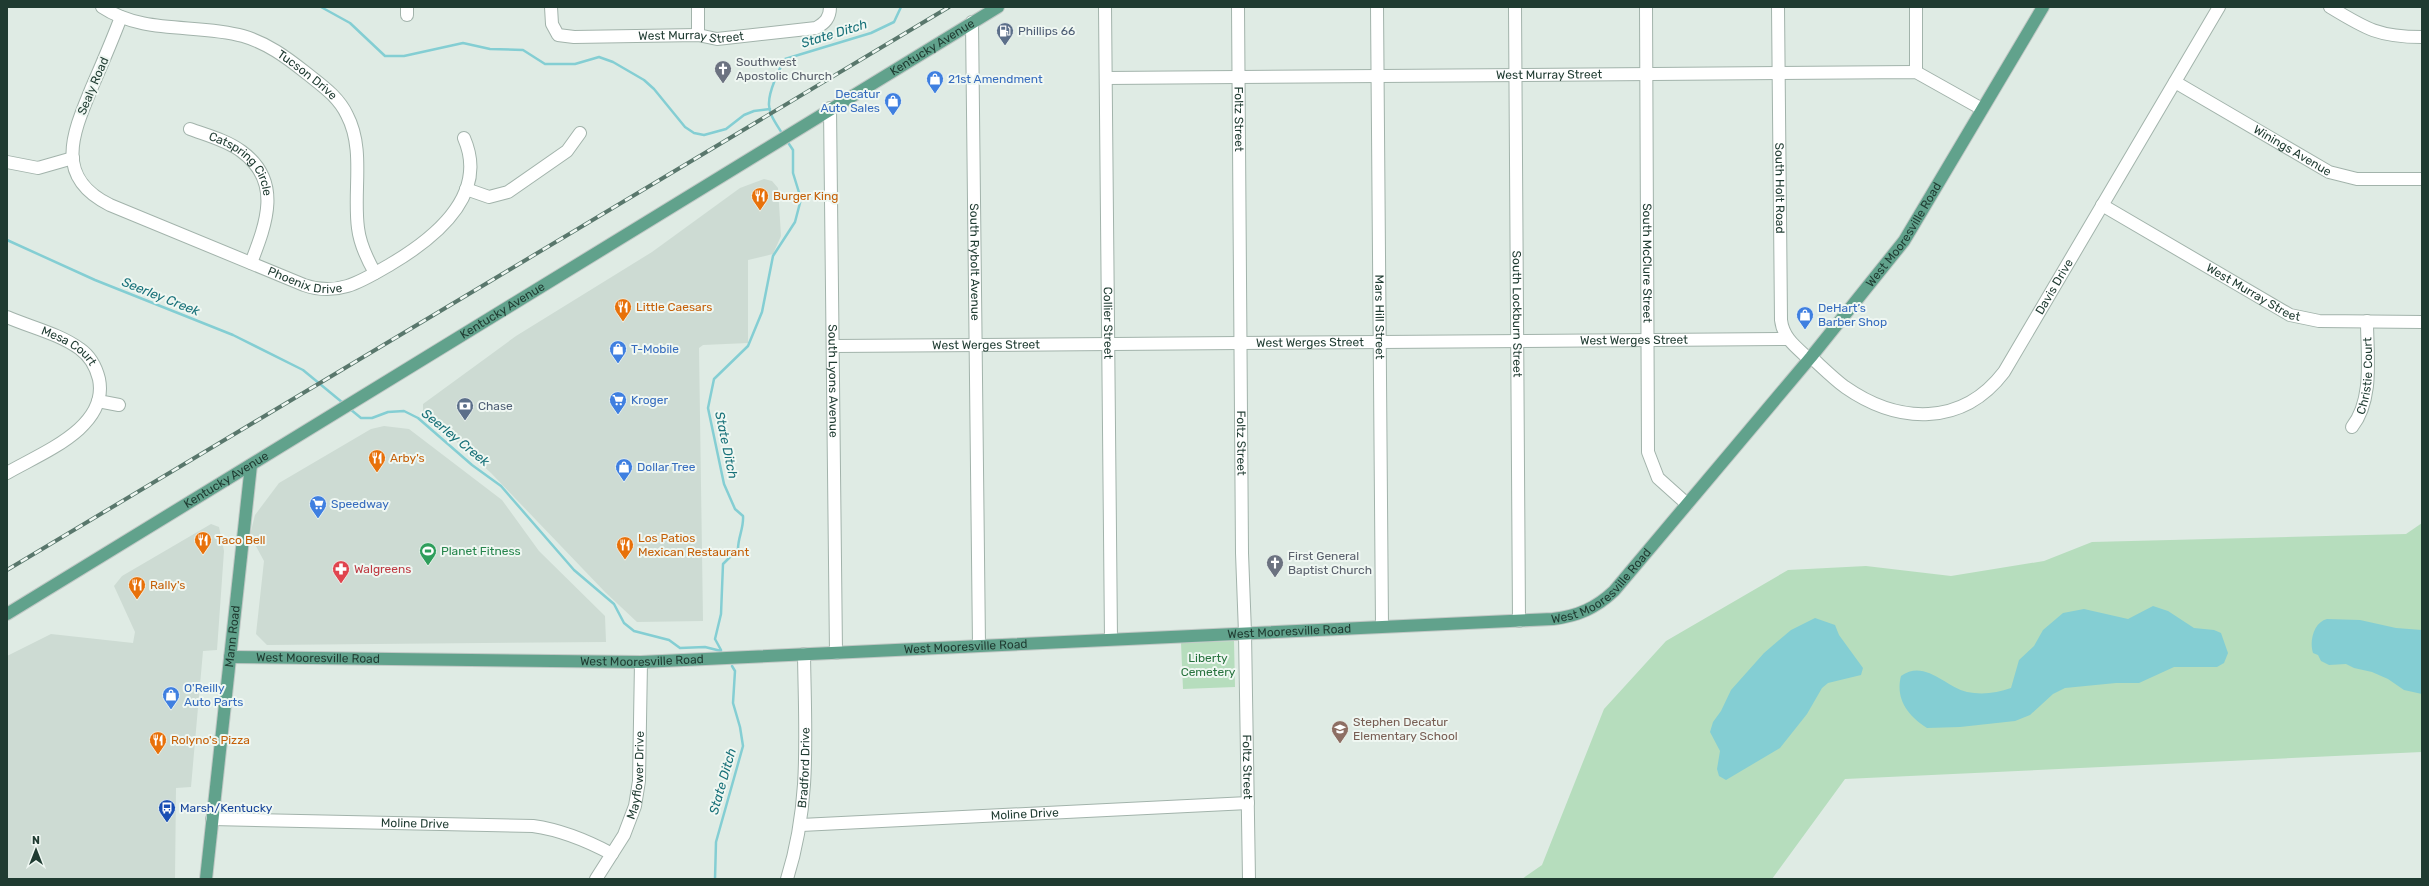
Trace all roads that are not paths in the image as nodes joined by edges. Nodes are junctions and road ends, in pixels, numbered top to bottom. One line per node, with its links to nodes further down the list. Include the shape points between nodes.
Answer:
1 (102, 7): 16 (street, Tucson Drive)
2 (551, 7): 18 (street, West Murray Street, via 552,24 558,35)
3 (698, 7): 18 (street)
4 (830, 7): 18 (street, West Murray Street, via 830,16 816,28 717,39)
5 (998, 7): 17 (main road, Kentucky Avenue)
6 (1105, 7): 26 (street, Collier Street)
7 (1238, 7): 25 (street, Foltz Street)
8 (1377, 7): 24 (street, Mars Hill Street)
9 (1515, 7): 23 (street, South Lockburn Street)
10 (1646, 7): 22 (street, South McClure Street)
11 (1778, 7): 20 (street, South Holt Road)
12 (1916, 7): 21 (street)
13 (2043, 7): 29 (main road, West Mooresville Road)
14 (2219, 7): 27 (street, Davis Drive)
15 (2330, 7): 19 (street, via 2378,33 2397,37)
16 (121, 17): 33 (street, Sealy Road, via 74,131); 39 (street, Tucson Drive, via 148,24 230,33 254,40 283,55 332,94 347,115 355,135 358,230)
17 (972, 22): 28 (main road, Kentucky Avenue); 49 (street, South Rybolt Avenue)
18 (698, 35)
19 (2422, 37)
20 (1778, 72): 21 (street, West Murray Street); 22 (street, West Murray Street); 44 (street, South Holt Road, via 1781,311 1783,329)
21 (1916, 72): 29 (street, West Murray Street)
22 (1646, 74): 23 (street, West Murray Street); 43 (street, South McClure Street)
23 (1516, 75): 24 (street, West Murray Street); 45 (street, South Lockburn Street)
24 (1377, 76): 25 (street, West Murray Street); 46 (street, Mars Hill Street)
25 (1239, 77): 26 (street, West Murray Street); 47 (street, Foltz Street)
26 (1106, 78): 48 (street, Collier Street)
27 (2175, 82): 35 (street, Winings Avenue, via 2329,172 2357,179); 37 (street, Davis Drive)
28 (830, 108): 50 (street, South Lyons Avenue); 55 (main road, Kentucky Avenue)
29 (1982, 110): 51 (main road, West Mooresville Road, via 1914,225)
30 (190, 129): 38 (street, Catspring Circle, via 240,150 253,162 262,176 267,192 268,213)
31 (580, 133): 36 (street, via 568,151 508,192 489,197)
32 (464, 138): 36 (street, Phoenix Drive, via 471,162)
33 (73, 158): 34 (street, via 38,168); 38 (street, Phoenix Drive, via 81,181 99,199)
34 (7, 162)
35 (2422, 179)
36 (466, 189): 39 (street, Phoenix Drive, via 454,211 436,234 416,249)
37 (2102, 205): 41 (street, West Murray Street, via 2290,315 2319,321); 51 (street, Davis Drive, via 2004,372 1986,392 1967,404 1936,415 1891,410 1845,387)
38 (251, 263): 39 (street, Phoenix Drive, via 304,285 324,290 354,285)
39 (374, 273)
40 (7, 317): 52 (street, Mesa Court, via 69,342 86,354 94,364 98,376)
41 (2367, 321): 42 (street, West Murray Street); 54 (street, Christie Court, via 2365,395 2361,414)
42 (2422, 322)
43 (1647, 339): 44 (street, West Werges Street); 45 (street, West Werges Street); 57 (street, South McClure Street, via 1648,454 1658,478)
44 (1788, 339): 51 (street, South Holt Road)
45 (1518, 341): 46 (street, West Werges Street); 59 (street, South Lockburn Street)
46 (1379, 342): 47 (street, West Werges Street); 60 (street, Mars Hill Street)
47 (1240, 343): 48 (street, West Werges Street); 61 (street, Foltz Street)
48 (1109, 344): 49 (street, West Werges Street); 62 (street, Collier Street)
49 (976, 345): 50 (street, West Werges Street); 63 (street, South Rybolt Avenue)
50 (833, 346): 64 (street, South Lyons Avenue)
51 (1810, 358): 57 (main road, West Mooresville Road)
52 (98, 401): 53 (street); 56 (street, via 92,416 82,428)
53 (119, 405)
54 (2352, 427)
55 (251, 465): 58 (main road, Kentucky Avenue); 66 (main road, Mann Road)
56 (7, 472)
57 (1687, 504): 59 (main road, West Mooresville Road, via 1614,591 1600,603 1573,616)
58 (7, 614)
59 (1519, 621): 60 (main road, West Mooresville Road)
60 (1382, 626): 61 (main road, West Mooresville Road)
61 (1245, 633): 62 (main road, West Mooresville Road); 68 (street, Foltz Street)
62 (1111, 640): 63 (main road, West Mooresville Road)
63 (979, 646): 64 (main road, West Mooresville Road)
64 (836, 653): 65 (main road, West Mooresville Road)
65 (804, 654): 67 (main road, West Mooresville Road); 70 (street, Bradford Drive, via 806,782)
66 (230, 657): 67 (main road, West Mooresville Road); 69 (main road, Mann Road)
67 (641, 662): 71 (street, Mayflower Drive, via 637,798 626,831)
68 (1248, 803): 70 (street, Moline Drive); 75 (street, Foltz Street)
69 (212, 819): 71 (street, Moline Drive, via 533,826 558,830 578,837); 72 (main road, Mann Road)
70 (802, 825): 74 (street, Bradford Drive)
71 (612, 854): 73 (street, Mayflower Drive)
72 (206, 879)
73 (596, 879)
74 (787, 879)
75 (1249, 879)

